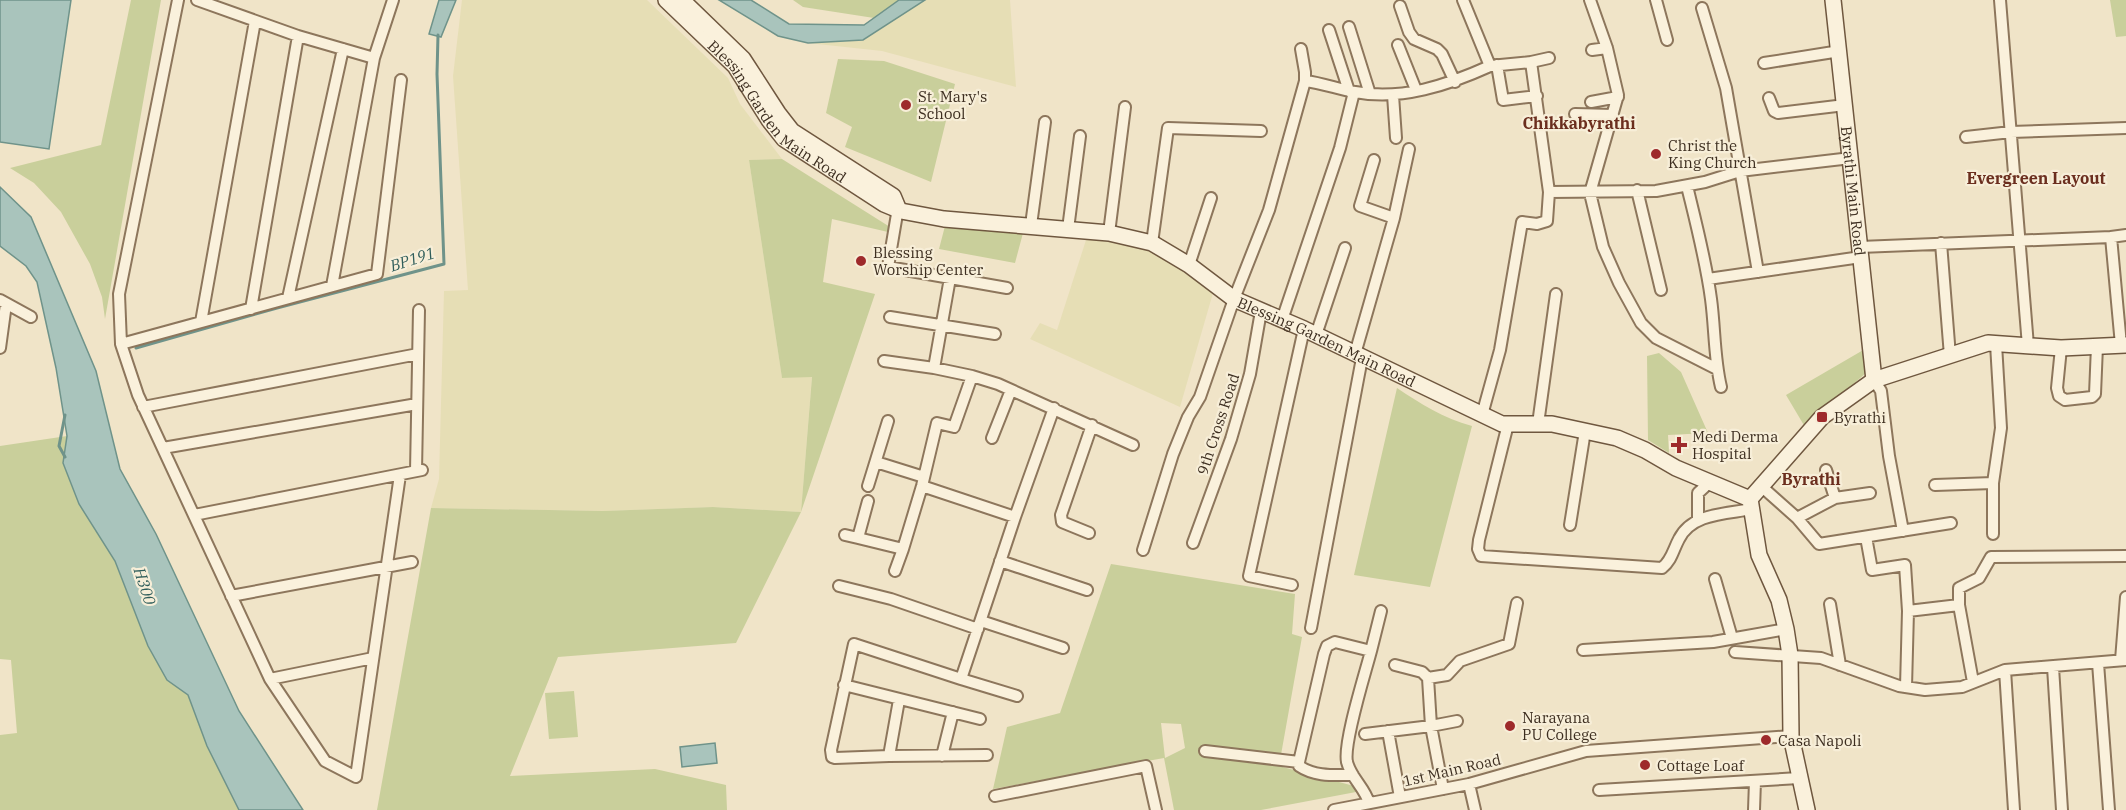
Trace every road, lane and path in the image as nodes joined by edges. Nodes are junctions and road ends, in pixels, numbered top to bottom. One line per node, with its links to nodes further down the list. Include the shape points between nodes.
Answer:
1 (178, 0): 93 (street, via 119,294)
2 (197, 0): 13 (street)
3 (393, 0): 24 (street)
4 (666, 0): 60 (main road, Blessing Garden Main Road, via 735,66 784,139 884,204)
5 (682, 0): 60 (main road, Blessing Garden Main Road, via 743,59 792,131 893,196)
6 (1463, 0): 28 (street)
7 (1590, 0): 19 (street)
8 (1656, 0): 17 (street)
9 (1833, 0): 23 (main road, Byrathi Main Road)
10 (2000, 0): 47 (street)
11 (1400, 6): 31 (street, via 1409,32 1442,54)
12 (1702, 9): 54 (street, via 1726,88)
13 (255, 21): 16 (street); 89 (street)
14 (1349, 27): 34 (street)
15 (1329, 30): 33 (street)
16 (298, 36): 20 (street); 83 (street)
17 (1667, 40)
18 (1398, 45): 32 (street)
19 (1607, 48): 22 (street); 37 (street)
20 (343, 49): 24 (street); 80 (street)
21 (1301, 49): 30 (street)
22 (1592, 50)
23 (1839, 51): 27 (street); 40 (main road, Byrathi Main Road)
24 (374, 58): 76 (street)
25 (1549, 58): 26 (street)
26 (1531, 62): 28 (street); 36 (street)
27 (1764, 63)
28 (1493, 66): 31 (street); 36 (street, via 1504,101)
29 (401, 80): 76 (street, via 377,274)
30 (1305, 81): 33 (street); 81 (street, via 1269,210)
31 (1455, 82): 32 (street)
32 (1416, 90): 35 (street)
33 (1352, 92): 34 (street); 88 (street, via 1340,148)
34 (1370, 94): 35 (street)
35 (1393, 95): 50 (street)
36 (1536, 96): 57 (street)
37 (1618, 97): 39 (street); 43 (street)
38 (1769, 98): 40 (street, via 1778,113)
39 (1591, 102)
40 (1845, 105): 52 (main road, Byrathi Main Road)
41 (1125, 107): 64 (street)
42 (1575, 114): 43 (street)
43 (1613, 115): 58 (street)
44 (1044, 122): 62 (street)
45 (2126, 128): 47 (street)
46 (1261, 131): 68 (street, via 1168,128)
47 (2011, 132): 49 (street); 67 (street)
48 (1080, 136): 63 (street)
49 (1966, 137)
50 (1396, 138)
51 (1409, 149): 61 (street)
52 (1851, 158): 54 (street); 71 (main road, Byrathi Main Road)
53 (1374, 160): 61 (street, via 1360,206)
54 (1740, 171): 55 (street); 73 (street)
55 (1687, 186): 56 (street); 75 (street)
56 (1637, 190): 58 (street); 78 (street)
57 (1549, 192): 58 (street); 113 (street, via 1547,221 1522,222 1500,350)
58 (1590, 193): 105 (street, via 1603,247 1641,323 1656,338)
59 (1211, 198): 72 (street)
60 (898, 208): 62 (main road, Blessing Garden Main Road, via 944,219); 74 (street, via 888,267)
61 (1394, 218): 101 (street)
62 (1031, 225): 63 (main road, Blessing Garden Main Road)
63 (1068, 229): 64 (main road, Blessing Garden Main Road)
64 (1109, 232): 68 (main road, Blessing Garden Main Road)
65 (2126, 235): 66 (street)
66 (2111, 237): 67 (street); 95 (street)
67 (2019, 240): 69 (street); 96 (street)
68 (1152, 243): 72 (main road, Blessing Garden Main Road)
69 (1941, 243): 71 (street); 102 (street)
70 (1345, 248): 91 (street)
71 (1861, 252): 73 (street); 107 (main road, Byrathi Main Road)
72 (1190, 265): 81 (main road, Blessing Garden Main Road)
73 (1758, 272): 75 (street)
74 (950, 278): 77 (street); 90 (street)
75 (1708, 279): 105 (street)
76 (332, 286): 80 (street)
77 (1007, 288)
78 (1661, 290)
79 (1556, 294): 116 (street)
80 (288, 298): 83 (street)
81 (1234, 299): 85 (main road, Blessing Garden Main Road); 149 (street, via 1200,397 1173,454)
82 (3, 302): 86 (street); 98 (street)
83 (251, 309): 89 (street)
84 (419, 310): 100 (street)
85 (1261, 311): 88 (main road, Blessing Garden Main Road); 147 (street, 9th Cross Road, via 1250,374 1231,439)
86 (31, 317)
87 (890, 317): 90 (street)
88 (1282, 320): 91 (main road, Blessing Garden Main Road)
89 (201, 322): 93 (street)
90 (940, 326): 92 (street); 104 (street)
91 (1310, 332): 101 (main road, Blessing Garden Main Road); 156 (street, via 1250,576)
92 (995, 334)
93 (121, 344): 111 (street)
94 (1996, 344): 96 (main road); 102 (main road); 127 (street, via 2001,428)
95 (2123, 345): 97 (main road)
96 (2028, 346): 99 (main road)
97 (2097, 346): 99 (main road); 99 (street, via 2095,394 2092,398 2065,400 2057,388)
98 (0, 348)
99 (2061, 348)
100 (418, 354): 110 (street); 111 (street)
101 (1359, 356): 113 (main road, Blessing Garden Main Road); 167 (street)
102 (1950, 356): 107 (main road)
103 (884, 361): 104 (street)
104 (934, 368): 106 (street)
105 (1717, 369): 108 (street)
106 (972, 376): 109 (street); 125 (street, via 954,427 937,423)
107 (1874, 381): 130 (main road, via 1822,417); 141 (street, via 1881,391)
108 (1721, 387)
109 (1011, 390): 112 (street); 119 (street)
110 (417, 404): 121 (street); 124 (street, via 419,471)
111 (143, 407): 121 (street)
112 (1054, 408): 117 (street); 136 (street)
113 (1482, 415): 115 (main road, Blessing Garden Main Road)
114 (888, 421): 122 (street)
115 (1508, 424): 116 (main road, Blessing Garden Main Road); 138 (street, via 1479,540 1482,556 1662,568 1679,538)
116 (1538, 424): 118 (main road, Blessing Garden Main Road)
117 (1092, 425): 120 (street); 142 (street, via 1060,515 1062,522)
118 (1585, 431): 126 (main road, Blessing Garden Main Road, via 1617,438); 140 (street)
119 (992, 438)
120 (1133, 445)
121 (162, 448): 135 (street)
122 (876, 462): 125 (street); 129 (street)
123 (1826, 470): 132 (street)
124 (400, 475): 135 (street); 153 (street)
125 (923, 481): 136 (street); 148 (street)
126 (1710, 482): 134 (main road, Blessing Garden Main Road); 138 (street, via 1698,493)
127 (1993, 483): 128 (street); 143 (street)
128 (1935, 485)
129 (868, 486)
130 (1761, 486): 134 (main road); 137 (street)
131 (1870, 493): 132 (street)
132 (1835, 498): 137 (street)
133 (868, 501): 146 (street)
134 (1751, 504): 138 (street); 168 (main road, via 1759,555 1779,600)
135 (194, 515): 159 (street)
136 (1015, 517): 151 (street)
137 (1797, 518): 145 (street, via 1819,544)
138 (1698, 519)
139 (1951, 522): 141 (street)
140 (1570, 525)
141 (1903, 531): 145 (street)
142 (1089, 533)
143 (1993, 534)
144 (845, 536): 146 (street)
145 (1866, 537): 164 (street, via 1872,570 1905,565)
146 (858, 538): 148 (street)
147 (1193, 543)
148 (903, 549): 154 (street)
149 (1143, 550)
150 (2126, 556): 163 (street, via 1991,557 1979,578 1959,588)
151 (1000, 561): 158 (street); 166 (street)
152 (412, 562): 153 (street)
153 (387, 567): 159 (street); 175 (street)
154 (895, 571)
155 (1715, 579): 169 (street)
156 (1292, 585)
157 (839, 586): 166 (street)
158 (1087, 591)
159 (231, 596): 183 (street)
160 (2126, 597): 176 (street)
161 (1517, 603): 182 (street, via 1509,644 1460,661 1448,675)
162 (1830, 604): 179 (street)
163 (1959, 605): 164 (street); 185 (street)
164 (1908, 610): 187 (street)
165 (1381, 611): 172 (street)
166 (979, 625): 170 (street); 184 (street)
167 (1311, 628)
168 (1786, 629): 169 (street); 174 (main road)
169 (1732, 639): 171 (street)
170 (1063, 648)
171 (1583, 650)
172 (1371, 651): 201 (street, via 1337,642 1327,646); 202 (street, via 1346,749)
173 (1734, 652): 174 (street)
174 (1790, 655): 179 (street, via 1821,658); 196 (main road)
175 (373, 658): 183 (street); 183 (street, via 356,777 325,761)
176 (2123, 660): 177 (street)
177 (2098, 663): 180 (street); 218 (street)
178 (1395, 664): 182 (street, via 1422,672)
179 (1840, 665): 187 (street)
180 (2053, 667): 181 (street); 217 (street)
181 (2005, 670): 185 (street); 216 (street)
182 (1428, 678): 193 (street)
183 (270, 679)
184 (961, 679): 186 (street, via 854,644); 188 (street)
185 (1973, 682): 187 (street, via 1953,688)
186 (844, 685): 189 (street); 199 (street, via 832,757)
187 (1906, 687)
188 (1017, 696)
189 (899, 700): 190 (street); 199 (street)
190 (953, 712): 191 (street); 200 (street)
191 (980, 719)
192 (1457, 721): 193 (street)
193 (1431, 726): 194 (street); 206 (street)
194 (1388, 731): 195 (street); 209 (street)
195 (1365, 734)
196 (1791, 736): 203 (main road); 205 (street, 1st Main Road, via 1586,751)
197 (1205, 751): 201 (street)
198 (987, 755): 200 (street)
199 (889, 756): 200 (street)
200 (942, 756)
201 (1299, 762): 202 (street, via 1299,766 1316,774)
202 (1353, 775): 210 (street)
203 (1799, 778): 204 (street); 215 (main road)
204 (1755, 781): 207 (street); 214 (street)
205 (1469, 784): 206 (street, 1st Main Road); 213 (street)
206 (1443, 789): 209 (street, 1st Main Road)
207 (1599, 790)
208 (995, 796): 211 (street, via 1146,766)
209 (1394, 802): 210 (street, 1st Main Road)
210 (1369, 803): 212 (street, 1st Main Road)
211 (1156, 810)
212 (1334, 810)
213 (1474, 810)
214 (1754, 810)
215 (1807, 810)
216 (2014, 810)
217 (2062, 810)
218 (2109, 810)

